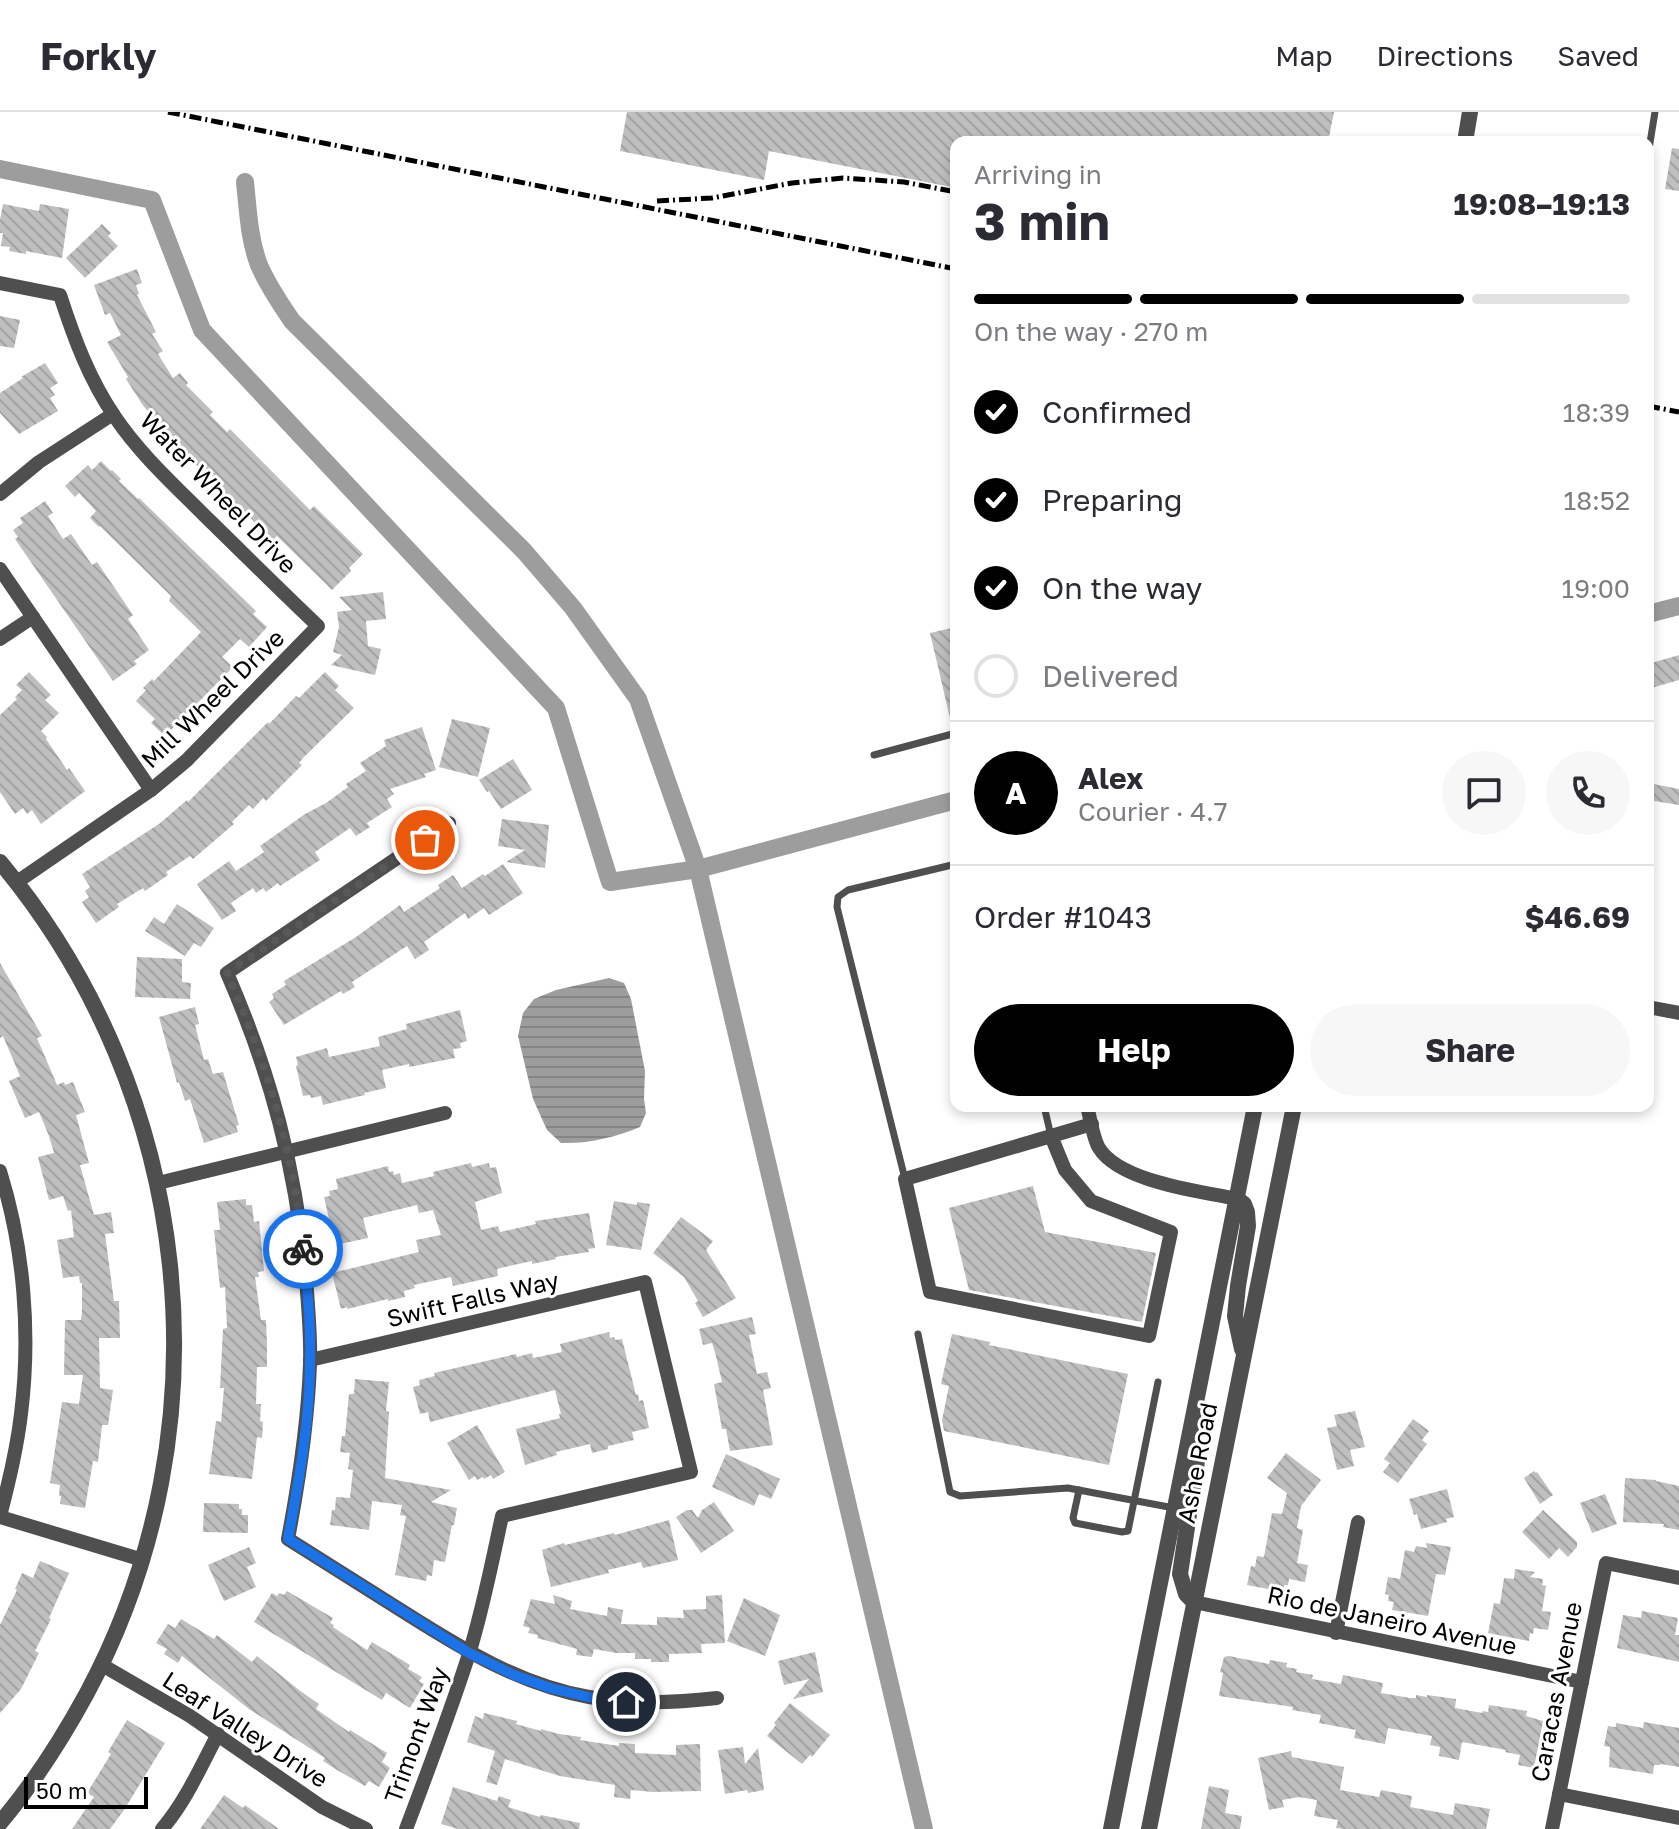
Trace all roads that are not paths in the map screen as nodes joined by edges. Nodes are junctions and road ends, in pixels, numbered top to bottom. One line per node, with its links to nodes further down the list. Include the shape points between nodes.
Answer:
1 (1470, 112): 3 (street)
2 (1655, 112): 4 (lane)
3 (1466, 136)
4 (1651, 136)
5 (0, 283): 6 (street, Water Wheel Drive, via 60,295 91,377)
6 (113, 414): 7 (street); 10 (street, Water Wheel Drive, via 156,467)
7 (0, 494)
8 (0, 569): 9 (street)
9 (33, 617): 11 (street); 14 (street)
10 (318, 626): 14 (street, Mill Wheel Drive)
11 (0, 639)
12 (950, 735): 13 (lane)
13 (874, 755)
14 (151, 790): 18 (street, Mill Wheel Drive)
15 (449, 823): 28 (street, via 227,973 263,1063)
16 (0, 862): 18 (street)
17 (950, 865): 30 (lane, via 848,890 838,897)
18 (17, 882): 31 (street, via 55,935 109,1036)
19 (1654, 1008): 20 (street)
20 (1679, 1013)
21 (1045, 1112): 27 (lane)
22 (1089, 1112): 26 (street)
23 (1254, 1112): 32 (street, Ashe Road)
24 (1293, 1112): 34 (street, Ashe Road)
25 (445, 1113): 28 (street)
26 (1092, 1124): 27 (street); 32 (street, via 1099,1148 1119,1167 1140,1177)
27 (1051, 1136): 30 (street); 30 (street, via 1065,1170 1091,1201 1171,1232 1149,1336 930,1292)
28 (288, 1152): 31 (street); 35 (street, via 303,1243)
29 (0, 1171): 41 (street, via 16,1237 25,1331 21,1415)
30 (905, 1179)
31 (158, 1183): 44 (street, via 173,1288 175,1354 166,1458)
32 (1237, 1199): 34 (street, via 1244,1204 1248,1226 1235,1316); 37 (street, Ashe Road)
33 (918, 1334): 38 (lane, via 950,1492 960,1496)
34 (1243, 1358): 46 (street, Ashe Road)
35 (310, 1360): 42 (street, Swift Falls Way, via 645,1282 691,1472); 48 (street, via 288,1539)
36 (1158, 1382): 39 (lane)
37 (1192, 1421): 40 (street, Ashe Road); 46 (street, via 1197,1461 1180,1574)
38 (1079, 1490): 39 (lane); 39 (lane, via 1075,1523 1122,1532 1128,1531)
39 (1134, 1500): 40 (lane)
40 (1174, 1508): 59 (street, Ashe Road)
41 (0, 1516): 44 (street)
42 (502, 1516): 48 (street, Trimont Way)
43 (1358, 1522): 47 (street)
44 (143, 1560): 49 (street)
45 (1679, 1578): 50 (street, Caracas Avenue, via 1606,1563)
46 (1194, 1602): 47 (street, Rio de Janeiro Avenue); 60 (street, Ashe Road)
47 (1336, 1633): 50 (street, Rio de Janeiro Avenue)
48 (469, 1653): 51 (street, via 514,1675 588,1697 665,1704); 58 (street, Trimont Way)
49 (102, 1665): 52 (street, Leaf Valley Drive); 55 (street, via 69,1727)
50 (1582, 1682): 53 (street, Caracas Avenue)
51 (717, 1698)
52 (218, 1734): 56 (street); 57 (street, Leaf Valley Drive, via 322,1807)
53 (1559, 1794): 54 (street); 61 (street, Caracas Avenue)
54 (1679, 1818)
55 (0, 1823)
56 (162, 1829)
57 (366, 1829)
58 (406, 1829)
59 (1111, 1829)
60 (1149, 1829)
61 (1552, 1829)

